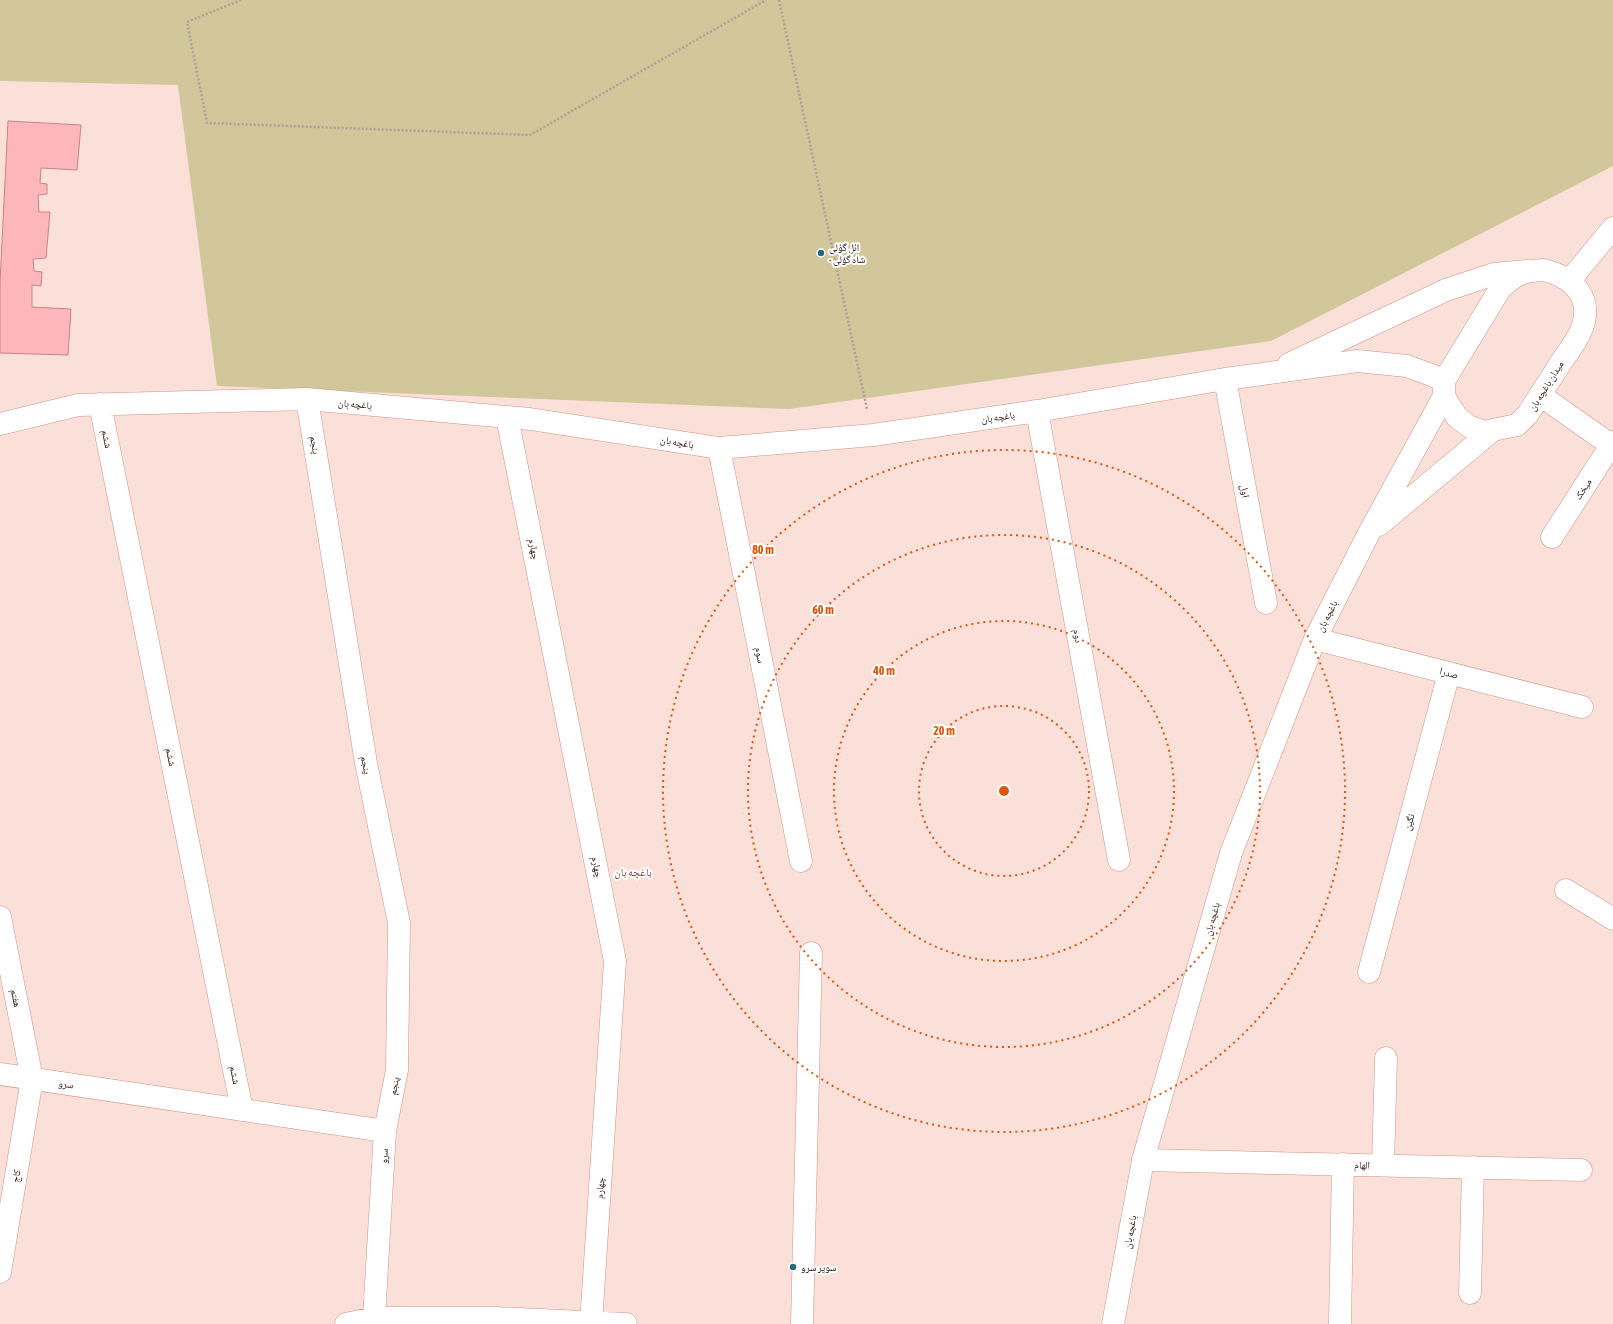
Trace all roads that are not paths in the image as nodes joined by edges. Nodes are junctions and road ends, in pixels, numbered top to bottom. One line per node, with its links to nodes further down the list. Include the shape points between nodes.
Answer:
1 (1613, 228): 3 (street)
2 (1527, 271): 3 (street, via 1543,270 1557,273); 4 (street, via 1494,274 1446,290); 6 (street, via 1512,278 1500,289)
3 (1570, 280): 7 (street, میدان باغچه بان, via 1585,303 1585,317 1580,333)
4 (1272, 372): 5 (street, باغچه بان); 6 (street, باغچه بان, via 1357,361 1407,366 1434,376)
5 (1225, 379): 10 (street, باغچه بان); 18 (street, اول)
6 (1444, 388): 13 (street, میدان باغچه بان, via 1457,417 1470,427 1485,432); 16 (street, باغچه بان)
7 (1540, 395): 13 (street, میدان باغچه بان, via 1528,414 1517,425); 14 (street)
8 (307, 399): 9 (street, باغچه بان); 11 (street, باغچه بان); 33 (street, پنجم, via 366,763 399,923 397,1070)
9 (100, 404): 12 (street, باغچه بان, via 78,405); 32 (street, ششم)
10 (1037, 411): 15 (street, باغچه بان, via 873,435); 22 (street, دوم)
11 (507, 417): 15 (street, باغچه بان); 43 (street, چهارم, via 615,960)
12 (0, 424)
13 (1493, 430): 16 (street)
14 (1612, 443): 17 (street, میخک)
15 (719, 448): 23 (street, سوم)
16 (1369, 533): 19 (street, باغچه بان)
17 (1552, 537)
18 (1266, 603)
19 (1315, 639): 20 (street, صدرا); 34 (street, باغچه بان, via 1231,853)
20 (1449, 673): 21 (street, صدرا); 28 (street, نگین)
21 (1582, 707)
22 (1119, 860)
23 (801, 861)
24 (1566, 890): 26 (street)
25 (0, 917): 31 (street, هفتم)
26 (1613, 919)
27 (811, 952): 47 (street)
28 (1369, 972)
29 (1386, 1058): 36 (street)
30 (0, 1074): 31 (street, سرو)
31 (32, 1079): 32 (street, سرو); 39 (street, کاج)
32 (242, 1110): 33 (street, سرو)
33 (385, 1131): 41 (street, سرو)
34 (1143, 1160): 35 (street, الهام); 48 (street, باغچه بان)
35 (1343, 1164): 36 (street, الهام); 44 (street)
36 (1383, 1165): 37 (street, الهام)
37 (1473, 1167): 38 (street, الهام); 40 (street)
38 (1581, 1170)
39 (0, 1272)
40 (1470, 1293)
41 (374, 1318): 42 (street); 45 (street)
42 (499, 1321): 43 (street)
43 (591, 1323): 46 (street)
44 (1340, 1323)
45 (346, 1324)
46 (626, 1324)
47 (802, 1324)
48 (1114, 1324)

